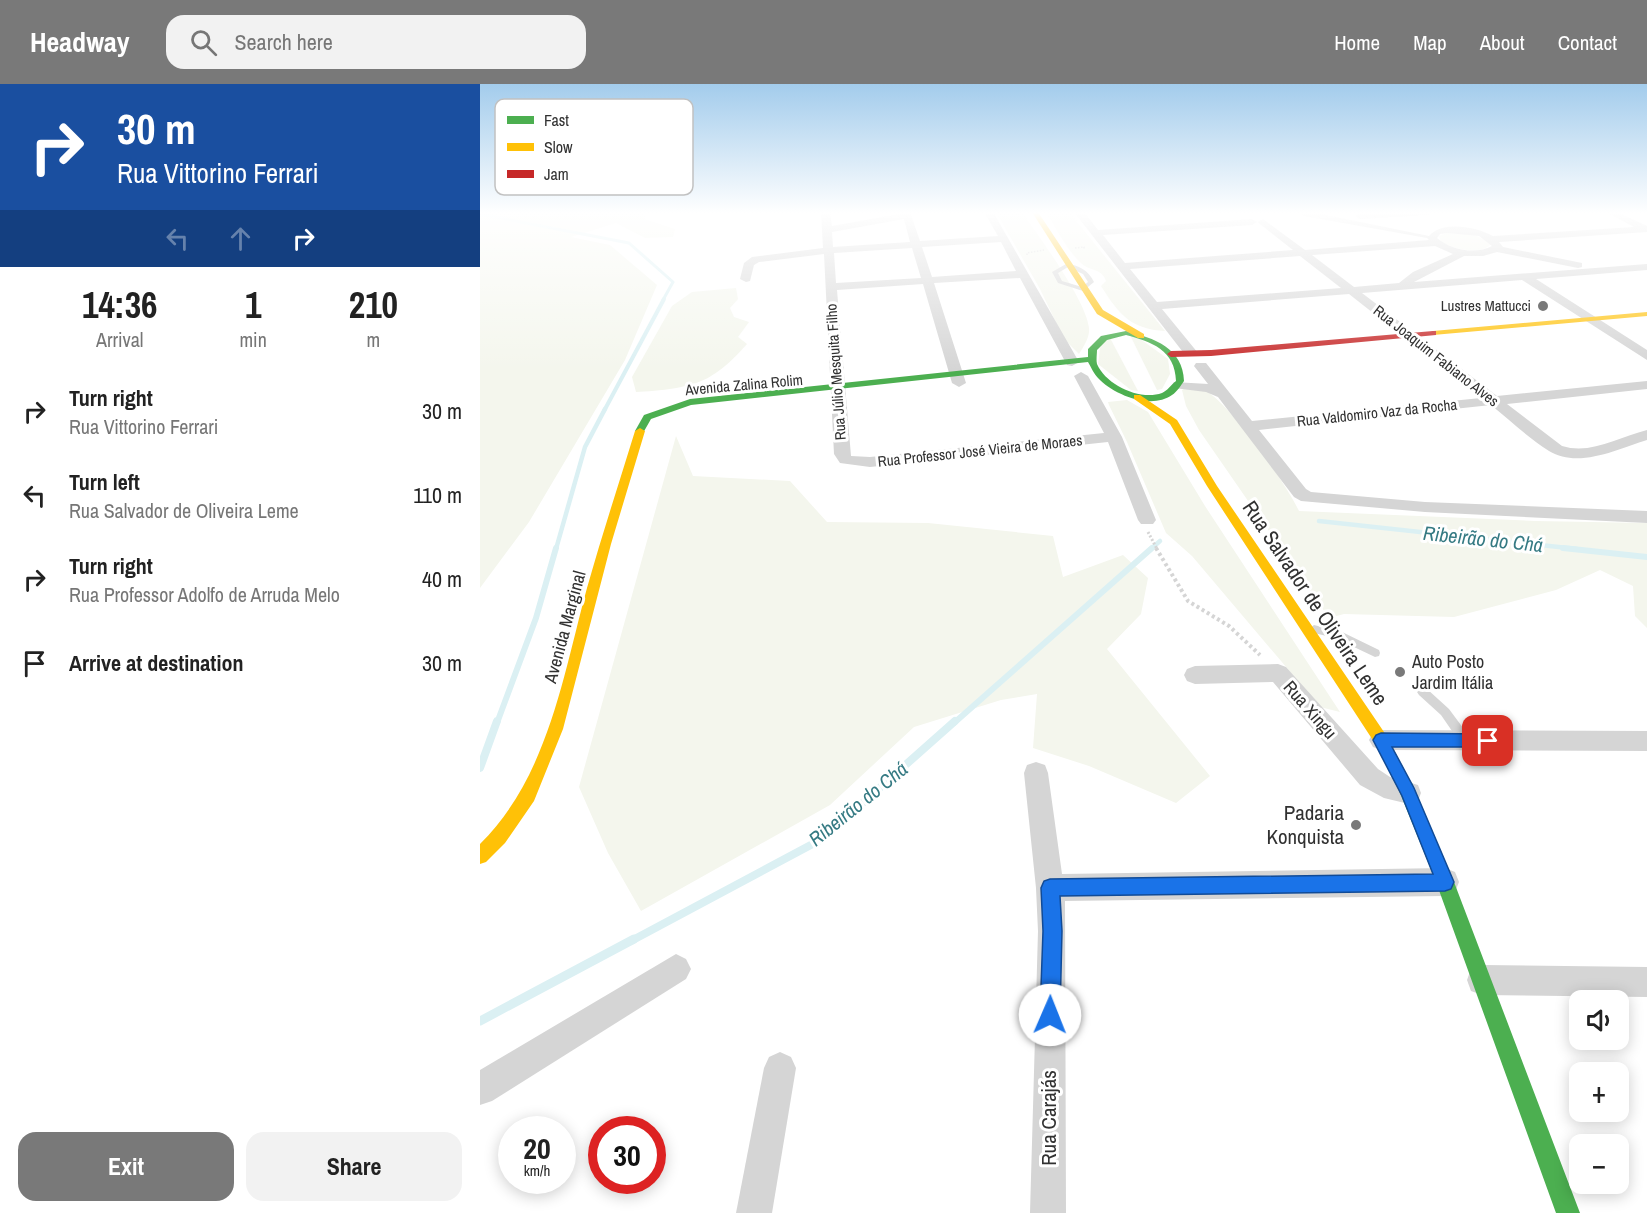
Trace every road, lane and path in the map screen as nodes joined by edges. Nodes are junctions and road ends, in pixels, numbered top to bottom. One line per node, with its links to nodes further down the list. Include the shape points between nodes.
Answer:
1 (749, 265): 18 (street)
2 (829, 265): 22 (street, Rua Júlio Mesquita Filho)
3 (923, 265): 20 (street)
4 (1019, 265): 16 (street)
5 (1068, 265): 25 (main road)
6 (1141, 265): 11 (street)
7 (1320, 265): 23 (street, Rua Joaquim Fabiano Alves)
8 (1437, 265): 21 (street)
9 (1580, 265): 14 (street)
10 (1604, 265): 13 (street)
11 (1123, 266): 24 (street)
12 (1647, 267): 13 (street)
13 (1627, 269): 14 (street); 15 (street)
14 (1602, 270): 17 (street); 19 (street)
15 (1647, 273)
16 (1024, 274): 20 (street); 37 (street)
17 (1525, 277): 21 (street); 28 (street)
18 (746, 279)
19 (1647, 279)
20 (927, 280): 22 (street); 41 (street)
21 (1401, 286): 23 (street)
22 (830, 287): 44 (street, Rua Júlio Mesquita Filho)
23 (1353, 291): 24 (street); 29 (street, Rua Joaquim Fabiano Alves)
24 (1154, 306): 33 (street)
25 (1100, 312): 30 (main road); 31 (main road)
26 (1647, 314): 28 (main road)
27 (1647, 322): 28 (main road)
28 (1596, 323): 29 (main road); 32 (main road); 35 (street)
29 (1407, 335): 32 (street, Rua Joaquim Fabiano Alves); 33 (main road)
30 (1142, 337): 31 (main road, via 1113,334); 34 (main road)
31 (1096, 342): 36 (main road)
32 (1420, 344): 38 (main road); 48 (street, Rua Joaquim Fabiano Alves)
33 (1191, 353): 34 (main road)
34 (1171, 354): 42 (main road)
35 (1647, 356)
36 (1090, 359): 37 (main road, Avenida Zalina Rolim); 40 (main road)
37 (1072, 362): 41 (main road, Avenida Zalina Rolim)
38 (1201, 366): 42 (main road); 45 (street)
39 (1081, 376): 40 (main road, Avenida Zalina Rolim); 41 (main road, Avenida Zalina Rolim); 47 (street)
40 (1098, 376): 46 (main road)
41 (958, 379): 44 (main road, Avenida Zalina Rolim)
42 (1178, 383): 45 (street); 46 (main road, via 1159,398); 50 (main road)
43 (1647, 385): 48 (street, Rua Valdomiro Vaz da Rocha)
44 (838, 389): 49 (main road, Avenida Zalina Rolim, via 724,397); 54 (street, Rua Júlio Mesquita Filho, via 842,454)
45 (1222, 394): 51 (street)
46 (1133, 396): 47 (street); 50 (main road)
47 (1094, 400): 53 (street)
48 (1493, 401): 51 (street, Rua Valdomiro Vaz da Rocha); 52 (street, Rua Joaquim Fabiano Alves, via 1565,453 1587,453)
49 (671, 408): 67 (main road, Avenida Marginal, via 647,417 641,425 556,729 528,796)
50 (1174, 422): 57 (main road, Rua Salvador de Oliveira Leme)
51 (1250, 426): 55 (street, via 1300,494 1316,500)
52 (1647, 435)
53 (1114, 437): 54 (street, Rua Professor José Vieira de Moraes, via 870,462); 56 (street)
54 (846, 460)
55 (1647, 517)
56 (1147, 526): 59 (path, via 1161,559 1188,601 1229,626)
57 (1306, 627): 58 (lane, via 1338,635); 62 (main road, Rua Salvador de Oliveira Leme)
58 (1375, 652)
59 (1278, 673): 60 (street, Rua Xingu); 66 (street, Rua Xingu, via 1369,777 1384,787)
60 (1196, 675)
61 (1423, 692): 63 (lane, via 1445,712)
62 (1381, 740): 63 (street); 66 (main road, Rua Salvador de Oliveira Leme)
63 (1465, 741): 64 (street)
64 (1647, 741)
65 (1036, 773): 69 (street, Rua Carajás)
66 (1408, 793): 68 (main road, Rua Salvador de Oliveira Leme)
67 (480, 856)
68 (1445, 882): 69 (street); 71 (main road, Rua Salvador de Oliveira Leme)
69 (1050, 888): 76 (street, Rua Carajás)
70 (676, 969): 74 (street)
71 (1482, 980): 72 (street); 77 (main road, Rua Salvador de Oliveira Leme)
72 (1647, 982)
73 (780, 1068): 75 (street)
74 (480, 1089)
75 (754, 1213)
76 (1048, 1213)
77 (1568, 1213)

